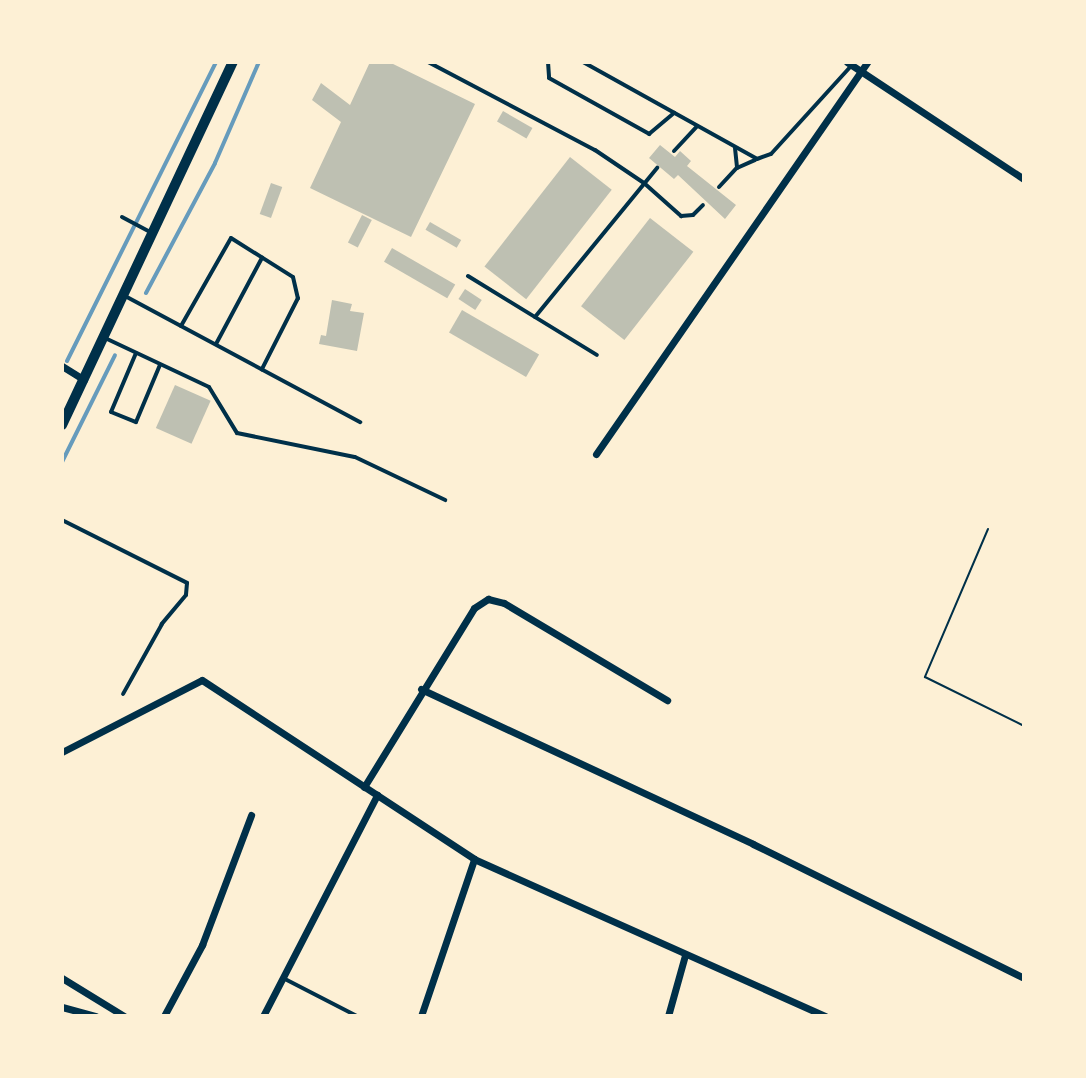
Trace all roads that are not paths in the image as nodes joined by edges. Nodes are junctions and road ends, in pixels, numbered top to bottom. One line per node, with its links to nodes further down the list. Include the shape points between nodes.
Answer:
1 (233, 62): 20 (main road)
2 (428, 62): 16 (lane, via 595,150)
3 (548, 62): 8 (lane, via 549,78 649,134)
4 (583, 62): 8 (lane)
5 (867, 62): 7 (street)
6 (850, 64): 7 (street); 12 (lane, via 771,154)
7 (859, 72): 15 (street); 36 (street)
8 (674, 113): 9 (lane)
9 (697, 126): 10 (lane); 11 (lane)
10 (735, 148): 12 (lane); 14 (lane)
11 (674, 151)
12 (757, 159): 14 (lane)
13 (657, 168): 16 (lane)
14 (737, 168): 17 (lane)
15 (1024, 179)
16 (644, 183): 18 (lane, via 681,216 693,215); 24 (lane)
17 (719, 187)
18 (703, 205)
19 (122, 217): 20 (lane)
20 (154, 234): 23 (main road)
21 (262, 258): 25 (lane, via 231,238); 27 (lane); 32 (lane, via 293,277 298,298)
22 (468, 276): 24 (lane)
23 (125, 296): 25 (lane); 26 (main road)
24 (535, 317): 29 (lane)
25 (181, 326): 27 (lane)
26 (104, 338): 28 (lane); 33 (main road)
27 (216, 344): 32 (lane)
28 (136, 353): 30 (lane); 30 (lane, via 111,412 136,422)
29 (597, 355)
30 (160, 364): 37 (lane, via 209,387 237,433 355,457)
31 (62, 366): 33 (street)
32 (262, 369): 34 (lane)
33 (84, 380): 35 (main road)
34 (360, 422)
35 (62, 425)
36 (596, 454)
37 (445, 500)
38 (62, 520): 40 (lane, via 187,583 186,595 162,624)
39 (421, 689): 41 (street, via 474,608 495,599); 43 (street); 50 (street)
40 (123, 694)
41 (667, 700)
42 (62, 752): 43 (street, via 202,680)
43 (364, 787): 44 (street)
44 (377, 795): 46 (street); 49 (street)
45 (251, 815): 54 (street, via 202,945)
46 (474, 859): 47 (street); 57 (street)
47 (685, 955): 58 (street); 59 (street)
48 (62, 978): 53 (street)
49 (283, 978): 55 (street); 56 (lane)
50 (1024, 978)
51 (62, 1007): 52 (street)
52 (96, 1016)
53 (124, 1016)
54 (164, 1016)
55 (263, 1016)
56 (357, 1016)
57 (421, 1016)
58 (668, 1016)
59 (825, 1016)

